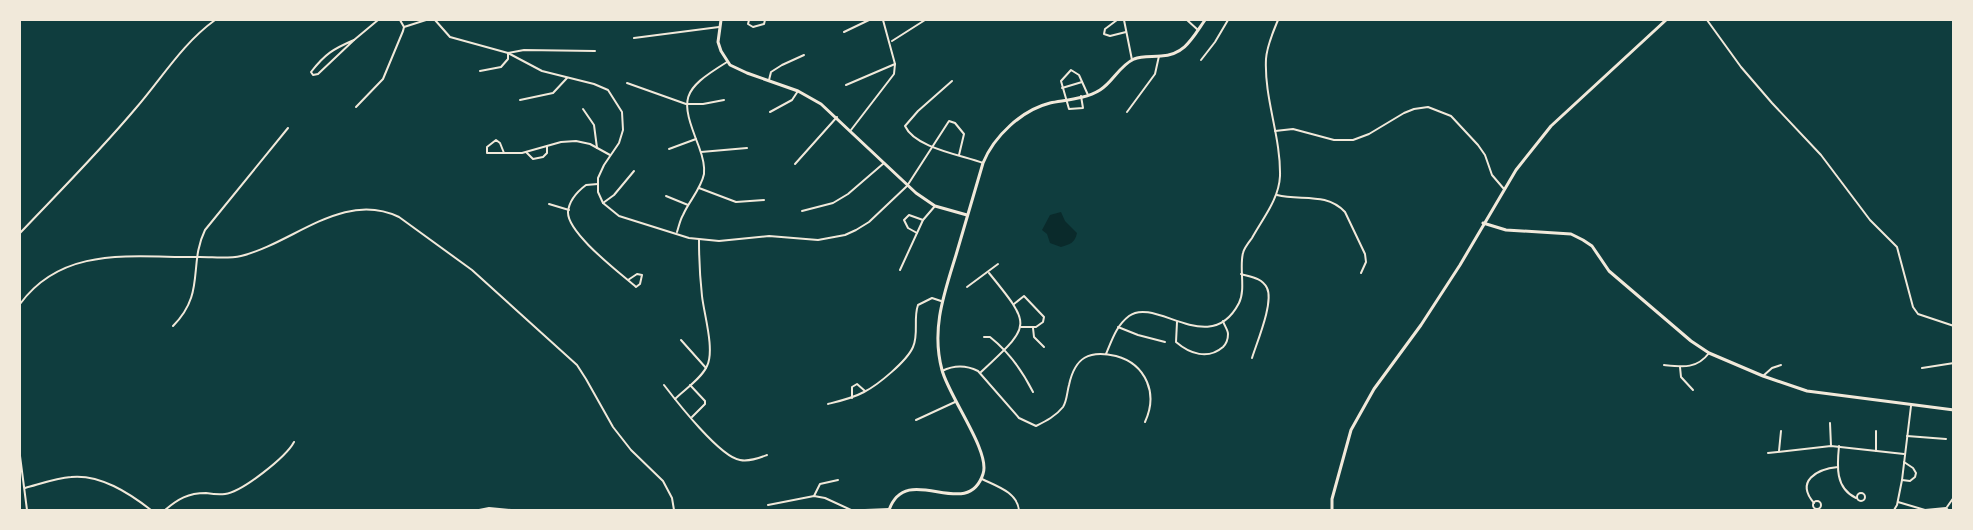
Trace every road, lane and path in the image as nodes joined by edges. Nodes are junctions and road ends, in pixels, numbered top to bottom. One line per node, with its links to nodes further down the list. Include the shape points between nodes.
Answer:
1 (215, 20): 91 (street, via 180,52 91,160)
2 (378, 20): 27 (street)
3 (402, 20): 4 (street); 21 (street)
4 (408, 20)
5 (426, 20): 21 (street)
6 (435, 20): 30 (street, via 450,37)
7 (721, 20): 22 (street)
8 (749, 20): 9 (street, via 753,27)
9 (765, 20)
10 (869, 20): 24 (street)
11 (884, 20): 28 (street)
12 (925, 20): 28 (street)
13 (1117, 20): 14 (street); 25 (street, via 1104,34)
14 (1124, 20): 25 (street)
15 (1187, 20): 23 (street)
16 (1205, 20): 23 (street)
17 (1228, 20): 34 (street)
18 (1278, 20): 59 (street, via 1266,58)
19 (1666, 20): 78 (street, via 1551,126)
20 (1707, 20): 109 (street, via 1756,84 1821,155 1878,229 1892,240 1918,314)
21 (404, 27): 52 (street, via 383,79)
22 (719, 27): 26 (street); 35 (street, via 718,42)
23 (1198, 30): 32 (street, via 1182,50)
24 (844, 32)
25 (1126, 32): 33 (street)
26 (634, 38)
27 (354, 40): 27 (street, via 318,74 313,75 311,72 323,57)
28 (891, 41): 36 (street)
29 (595, 51): 30 (street)
30 (508, 53): 37 (street, via 501,67); 38 (street, via 542,71)
31 (804, 55): 39 (street, via 771,72)
32 (1160, 56): 33 (street); 55 (street, via 1155,74)
33 (1132, 60): 46 (street, via 1098,91)
34 (1201, 60)
35 (727, 62): 39 (street); 51 (street, via 695,85)
36 (895, 64): 43 (street); 58 (street, via 889,83)
37 (480, 71)
38 (567, 78): 48 (street, via 553,93); 69 (street, via 601,86 619,104 623,130)
39 (769, 80): 45 (street)
40 (951, 81): 62 (street, via 905,126)
41 (627, 82): 51 (street)
42 (1082, 82): 44 (street); 44 (street, via 1071,70 1061,81); 46 (street)
43 (846, 85)
44 (1062, 88): 50 (street)
45 (798, 91): 54 (street, via 792,100); 56 (street)
46 (1088, 95): 47 (street)
47 (1081, 96): 50 (street); 50 (street, via 1080,109 1069,109)
48 (520, 100)
49 (724, 100): 51 (street)
50 (1065, 100): 72 (street, via 1028,113 994,142)
51 (686, 104): 60 (street)
52 (356, 107)
53 (583, 109): 63 (street, via 594,125)
54 (770, 112)
55 (1126, 112)
56 (837, 117): 58 (street); 73 (street)
57 (288, 128): 95 (street, via 205,230)
58 (851, 130): 71 (street)
59 (1275, 131): 78 (street, via 1293,129 1334,140 1353,140 1404,113 1428,107 1458,123 1485,155 1492,175); 79 (street, via 1280,177)
60 (696, 139): 65 (street); 67 (street)
61 (547, 146): 63 (street, via 576,141); 66 (street); 66 (street, via 543,157 532,159)
62 (933, 147): 70 (street); 70 (street, via 949,121 964,134); 76 (street)
63 (597, 148): 69 (street)
64 (747, 148): 67 (street)
65 (669, 149)
66 (526, 152): 68 (street)
67 (701, 152): 77 (street, via 704,169)
68 (504, 153): 68 (street, via 487,153 488,147 496,140)
69 (610, 155): 75 (street)
70 (959, 155): 72 (street)
71 (884, 163): 76 (street); 87 (street, via 833,203)
72 (983, 163): 88 (street)
73 (795, 164)
74 (634, 171): 82 (street)
75 (598, 184): 82 (street); 86 (street, via 582,188)
76 (907, 186): 85 (street); 94 (street, via 869,222 844,235 818,240 768,236)
77 (699, 188): 81 (street, via 736,202); 84 (street)
78 (1504, 189): 90 (street)
79 (1277, 195): 99 (street, via 1332,200 1340,206 1365,254 1366,262); 100 (street, via 1243,253)
80 (666, 196): 84 (street)
81 (764, 200)
82 (603, 202): 92 (street, via 619,216)
83 (549, 204): 86 (street)
84 (688, 205): 92 (street)
85 (935, 206): 88 (street); 89 (street)
86 (569, 210): 101 (street, via 575,230)
87 (802, 211)
88 (967, 215): 103 (street)
89 (923, 220): 93 (street); 93 (street, via 909,215 904,220)
90 (1484, 223): 118 (street, via 1506,230 1571,234 1583,240 1593,246 1617,279); 181 (street, via 1351,430)
91 (20, 233)
92 (676, 233): 94 (street)
93 (917, 233): 97 (street)
94 (699, 240): 125 (street, via 710,351)
95 (197, 257): 104 (street, via 86,260 51,273); 108 (street, via 191,300); 176 (street, via 239,256 257,251 344,211 373,208 399,217 472,270 577,365 613,427 663,481)
96 (998, 264): 98 (street)
97 (900, 270)
98 (989, 273): 102 (street); 105 (street)
99 (1360, 273)
100 (1241, 274): 106 (street, via 1240,300 1229,319); 120 (street, via 1258,279 1270,299)
101 (628, 280): 101 (street, via 637,274 642,275 636,287)
102 (967, 287)
103 (941, 301): 127 (street, via 937,328); 133 (street, via 932,298 918,305 913,349)
104 (20, 304)
105 (1014, 304): 110 (street); 112 (street, via 1024,296 1044,317)
106 (1222, 321): 107 (street, via 1205,328); 107 (street, via 1228,334 1226,344 1203,355 1176,342)
107 (1177, 322): 111 (street, via 1148,312 1131,314)
108 (173, 326)
109 (1953, 326)
110 (1021, 327): 112 (street); 117 (street)
111 (1118, 327): 115 (street); 119 (street)
112 (1033, 328): 116 (street, via 1034,337)
113 (984, 337): 117 (street, via 990,337)
114 (681, 340): 125 (street)
115 (1165, 342)
116 (1044, 346)
117 (1004, 350): 128 (street); 134 (street, via 1023,371)
118 (1709, 353): 124 (street, via 1703,361); 129 (street)
119 (1106, 354): 128 (street, via 1089,355 1076,365 1065,404 1036,426 1019,418); 143 (street, via 1124,358 1142,372 1151,403)
120 (1252, 358)
121 (1953, 363): 126 (street)
122 (1664, 365): 124 (street)
123 (1781, 365): 129 (street)
124 (1680, 367): 132 (street, via 1681,377)
125 (706, 368): 131 (street)
126 (1922, 368)
127 (942, 372): 128 (street, via 960,367); 137 (street)
128 (980, 373)
129 (1762, 376): 139 (street, via 1807,392)
130 (664, 385): 136 (street)
131 (690, 385): 136 (street); 141 (street, via 705,400)
132 (1693, 390)
133 (866, 392): 135 (street); 135 (street, via 856,384 851,390)
134 (1033, 392)
135 (852, 398): 138 (street)
136 (675, 399): 141 (street)
137 (955, 402): 142 (street); 160 (street, via 984,457)
138 (828, 404)
139 (1911, 406): 140 (street); 147 (street)
140 (1953, 410)
141 (692, 417): 156 (street, via 730,457 750,460)
142 (916, 420)
143 (1145, 422)
144 (1830, 423): 150 (street)
145 (1781, 431): 152 (street)
146 (1876, 431): 153 (street)
147 (1907, 436): 148 (street); 155 (street)
148 (1946, 439)
149 (294, 442): 173 (street, via 241,488 223,495 185,495)
150 (1831, 446): 151 (street); 152 (street)
151 (1839, 446): 153 (street); 159 (street)
152 (1779, 451): 154 (street)
153 (1876, 451): 155 (street)
154 (1768, 453)
155 (1904, 454): 158 (street)
156 (768, 455)
157 (20, 456): 163 (street)
158 (1904, 462): 162 (street); 162 (street, via 1916,473 1910,481)
159 (1838, 467): 166 (street, via 1841,484); 168 (street, via 1824,468 1809,480 1808,496)
160 (982, 479): 179 (street, via 960,495 922,489 906,491); 180 (street, via 1011,494)
161 (838, 480): 164 (street, via 820,484)
162 (1902, 480): 167 (street)
163 (25, 488): 171 (street); 172 (street, via 70,477 96,479)
164 (814, 496): 169 (street); 177 (street)
165 (1953, 497): 170 (street)
166 (1856, 498)
167 (1898, 502): 182 (street); 183 (street)
168 (1814, 503)
169 (768, 506)
170 (1947, 509): 183 (street)
171 (27, 510)
172 (151, 510)
173 (165, 510)
174 (479, 510): 175 (street)
175 (511, 510)
176 (674, 510)
177 (851, 510)
178 (865, 510): 179 (street)
179 (889, 510)
180 (1019, 510)
181 (1332, 510)
182 (1894, 510)
183 (1925, 510)

